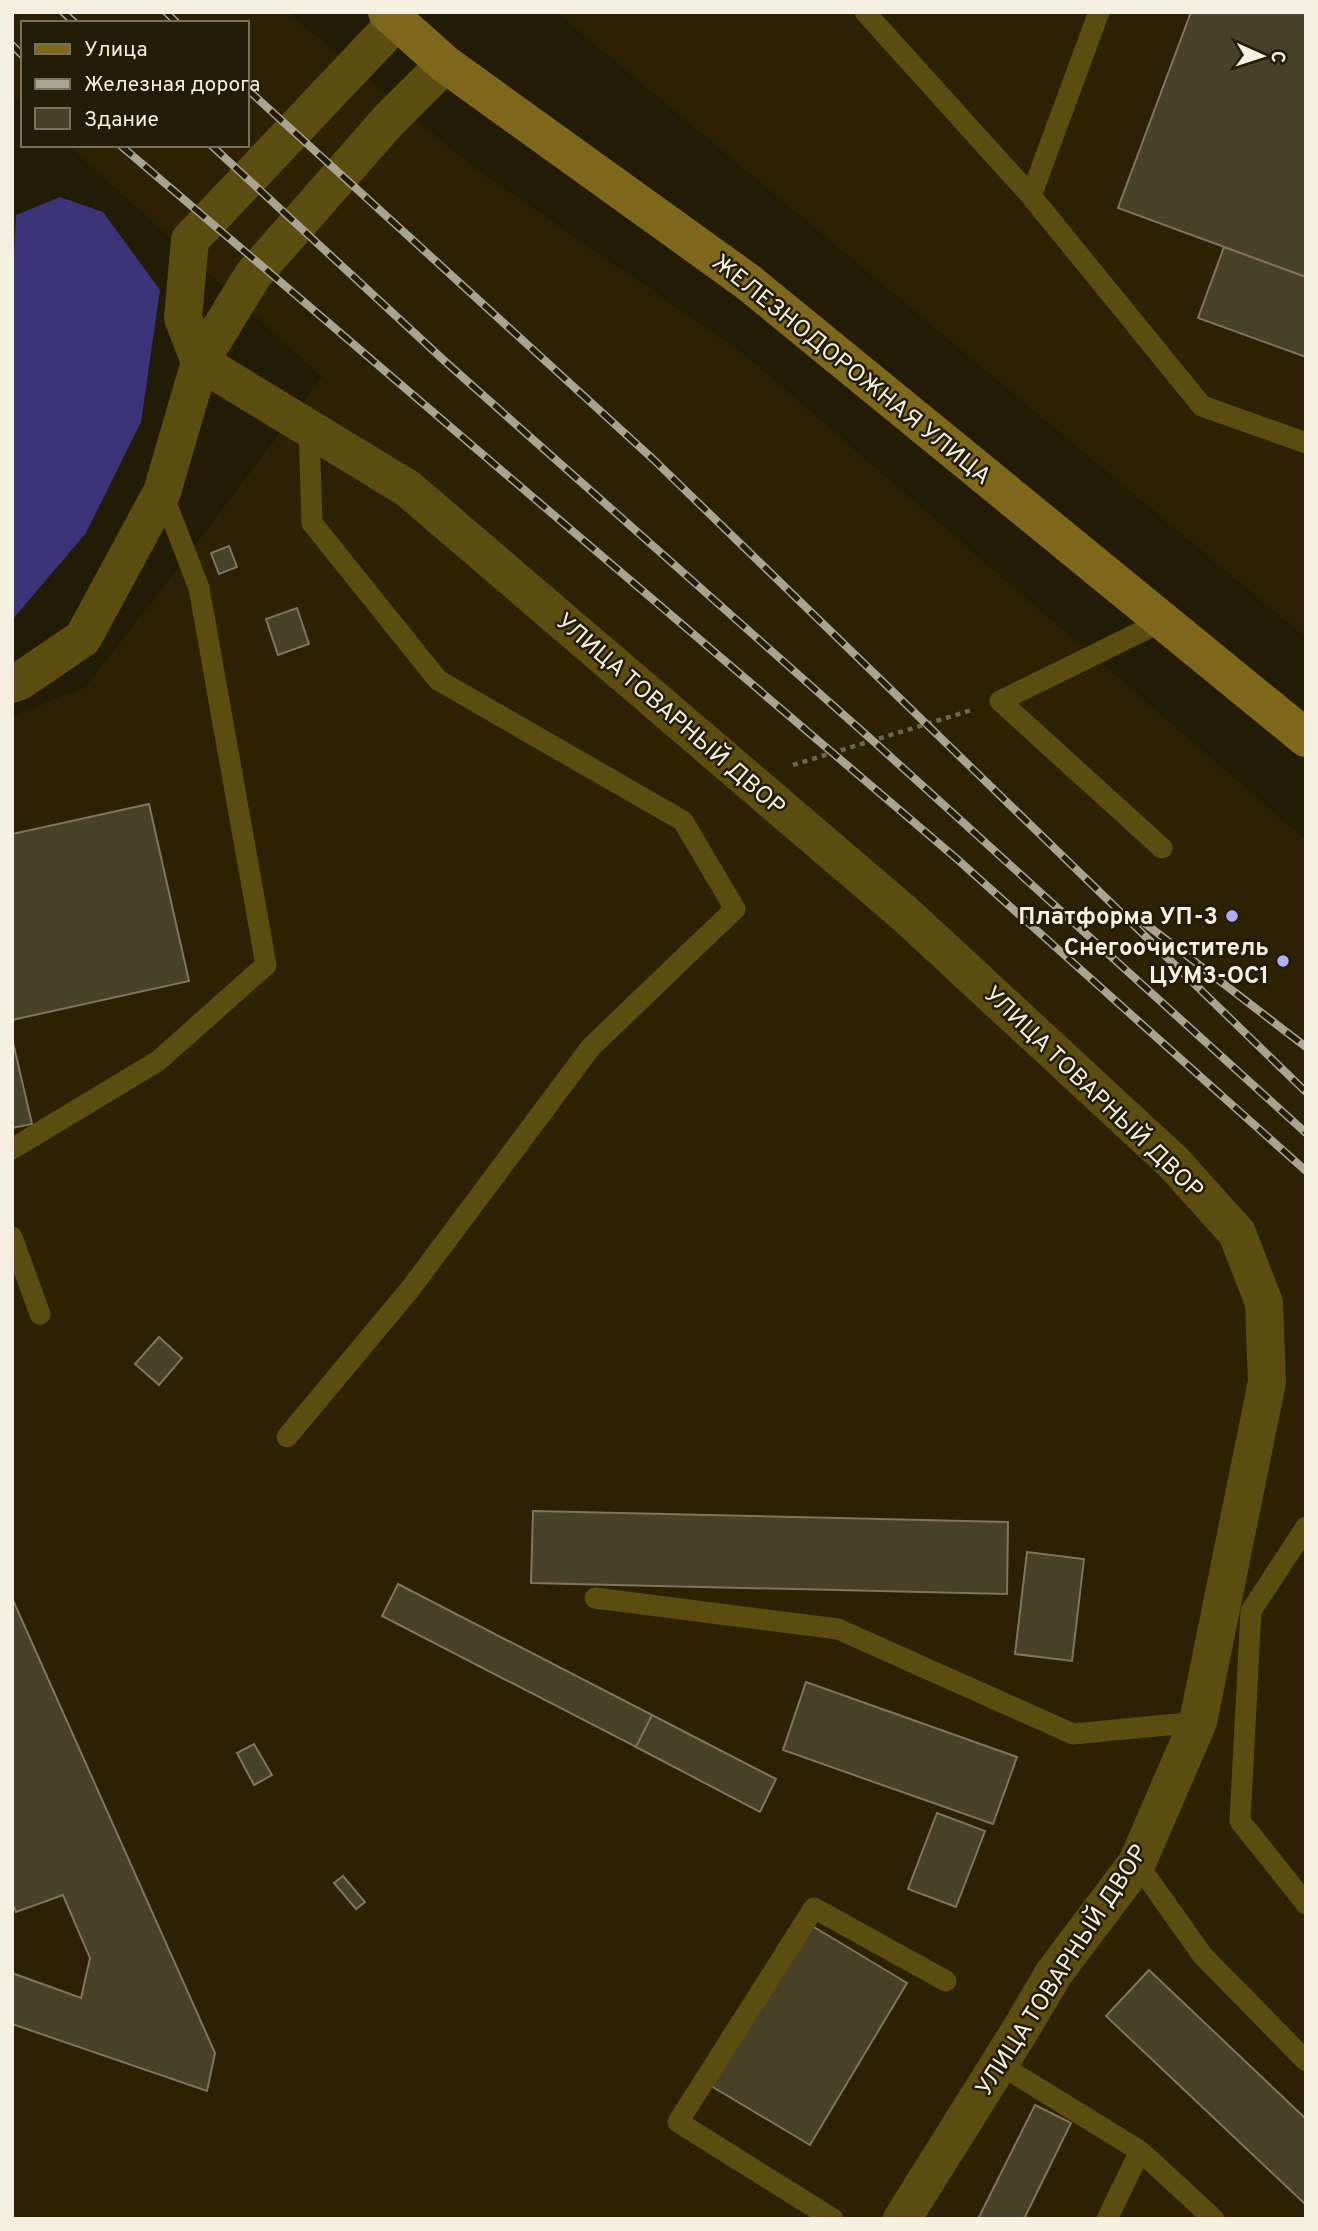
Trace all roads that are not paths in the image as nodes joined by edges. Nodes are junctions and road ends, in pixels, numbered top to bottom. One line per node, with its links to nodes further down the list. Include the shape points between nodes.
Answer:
1 (864, 12): 5 (lane)
2 (1099, 12): 5 (lane)
3 (392, 17): 4 (main road, ЖЕЛЕЗНОДОРОЖНАЯ УЛИЦА); 6 (street, via 190,240 183,318)
4 (445, 64): 6 (street, via 388,121 253,275); 10 (main road, ЖЕЛЕЗНОДОРОЖНАЯ УЛИЦА, via 748,282)
5 (1031, 196): 8 (lane, via 1202,406)
6 (200, 362): 7 (street, УЛИЦА ТОВАРНЫЙ ДВОР); 9 (street)
7 (309, 428): 17 (lane, via 312,523 438,680 683,821 734,909 591,1047 411,1288); 20 (street, УЛИЦА ТОВАРНЫЙ ДВОР, via 407,488 905,914 1163,1152 1237,1233 1264,1303 1267,1382)
8 (1306, 443)
9 (162, 492): 11 (street, via 83,638); 14 (lane, via 199,588 266,965 158,1060)
10 (1163, 621): 12 (main road, ЖЕЛЕЗНОДОРОЖНАЯ УЛИЦА); 13 (lane, via 1000,702)
11 (12, 684)
12 (1306, 738)
13 (1162, 848)
14 (12, 1149)
15 (12, 1237): 16 (lane)
16 (40, 1314)
17 (287, 1437)
18 (1306, 1527): 22 (lane, via 1251,1611 1240,1821)
19 (595, 1598): 20 (lane, via 838,1629 1073,1734)
20 (1198, 1722): 21 (street, УЛИЦА ТОВАРНЫЙ ДВОР)
21 (1137, 1863): 24 (lane, via 1203,1956); 25 (street, УЛИЦА ТОВАРНЫЙ ДВОР, via 1054,1973)
22 (1306, 1904)
23 (946, 1981): 27 (lane, via 814,1908 678,2122)
24 (1306, 2061)
25 (999, 2064): 26 (lane); 28 (street, УЛИЦА ТОВАРНЫЙ ДВОР)
26 (1140, 2151): 29 (lane); 30 (lane)
27 (833, 2219)
28 (902, 2219)
29 (1107, 2219)
30 (1214, 2219)

